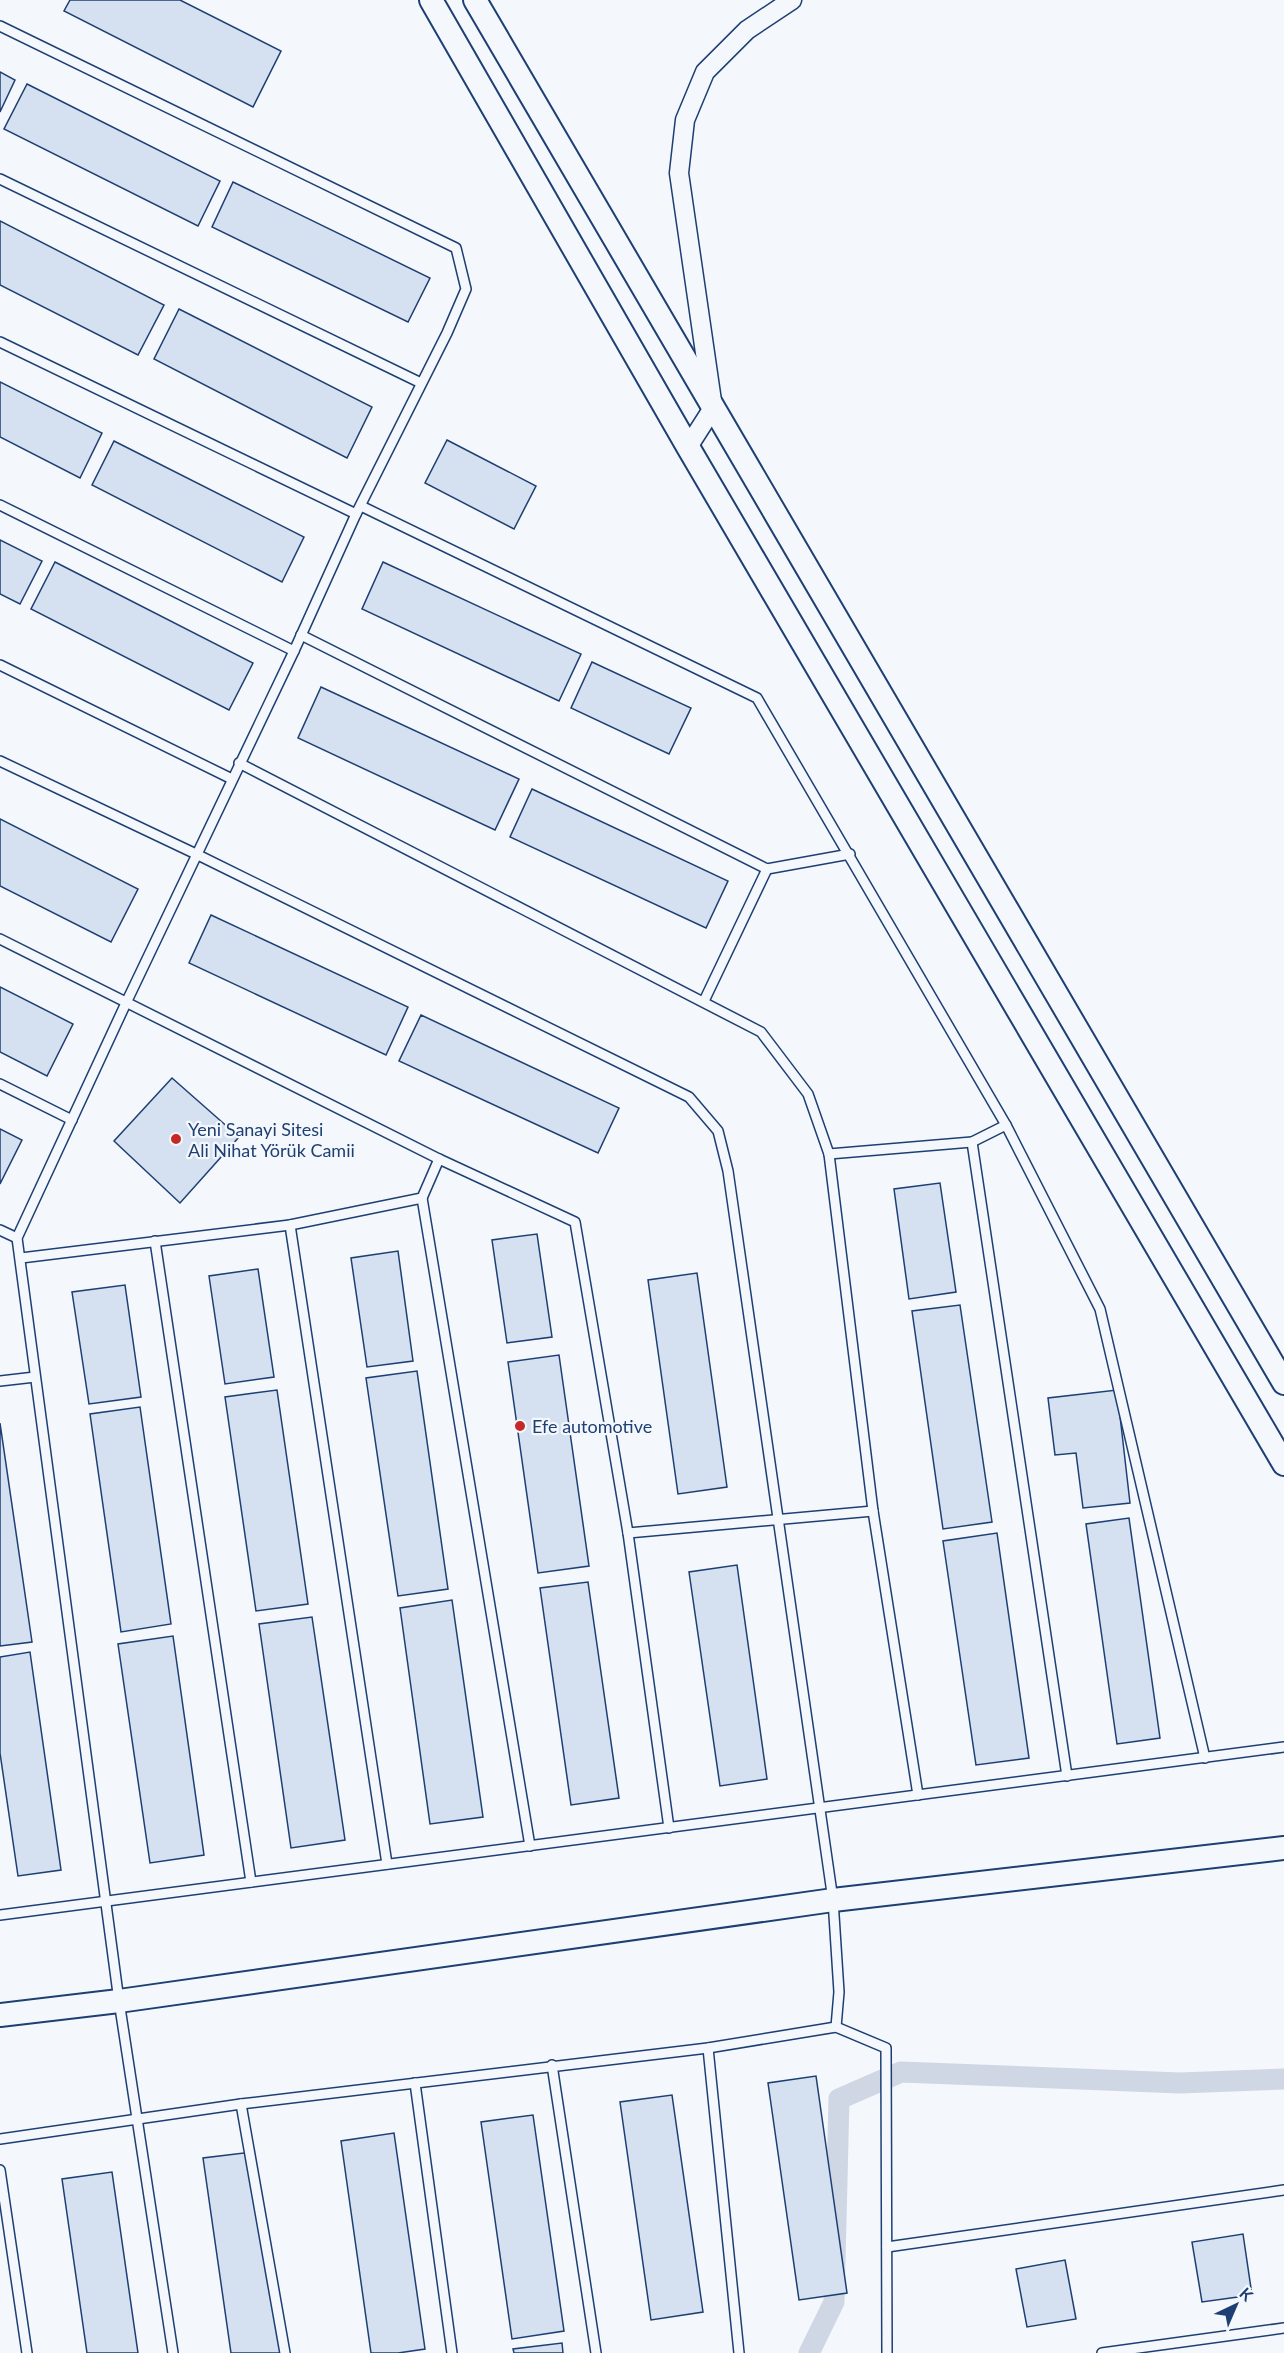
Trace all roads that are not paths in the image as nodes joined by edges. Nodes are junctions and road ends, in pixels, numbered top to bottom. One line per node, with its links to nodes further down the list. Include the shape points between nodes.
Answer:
1 (431, 0): 9 (street)
2 (475, 0): 8 (street)
3 (792, 0): 8 (street, via 747,30 705,72 685,120 679,173)
4 (0, 27): 7 (lane, via 456,248 466,289)
5 (0, 179): 7 (lane)
6 (0, 342): 11 (lane)
7 (421, 383): 11 (lane)
8 (713, 408): 9 (street); 38 (street)
9 (688, 447): 39 (street)
10 (0, 505): 13 (lane)
11 (359, 510): 12 (lane); 19 (lane, via 757,698)
12 (301, 636): 13 (lane); 20 (lane)
13 (294, 651): 16 (lane)
14 (0, 664): 17 (lane)
15 (0, 761): 18 (lane)
16 (239, 763): 17 (lane); 22 (lane)
17 (232, 779): 18 (lane)
18 (196, 854): 23 (lane); 41 (lane, via 689,1097 718,1131 728,1171)
19 (850, 854): 20 (lane); 26 (lane)
20 (767, 869): 22 (lane)
21 (0, 939): 23 (lane)
22 (704, 1002): 28 (lane, via 761,1032 808,1094)
23 (126, 1003): 25 (lane); 29 (lane)
24 (0, 1084): 25 (lane)
25 (72, 1120): 33 (lane)
26 (1006, 1125): 27 (lane); 44 (lane, via 1100,1310)
27 (972, 1142): 28 (lane); 45 (lane)
28 (829, 1154): 40 (lane)
29 (439, 1159): 30 (lane); 42 (lane, via 575,1222)
30 (422, 1198): 31 (lane); 49 (lane)
31 (290, 1225): 34 (lane); 51 (lane)
32 (0, 1230): 33 (lane)
33 (17, 1239): 35 (lane)
34 (155, 1241): 35 (lane); 52 (lane)
35 (21, 1258): 36 (lane)
36 (35, 1377): 37 (lane); 54 (lane)
37 (0, 1382)
38 (1284, 1383)
39 (1284, 1464)
40 (873, 1511): 41 (lane); 46 (lane)
41 (780, 1520): 42 (lane); 47 (lane)
42 (628, 1533): 48 (lane)
43 (1284, 1747): 44 (lane)
44 (1205, 1758): 45 (lane)
45 (1067, 1776): 46 (lane)
46 (918, 1795): 47 (lane)
47 (820, 1808): 48 (lane); 53 (lane)
48 (669, 1828): 49 (lane)
49 (530, 1846): 51 (lane)
50 (1284, 1848): 53 (street)
51 (387, 1864): 52 (lane)
52 (251, 1882): 54 (lane)
53 (833, 1900): 56 (street); 58 (lane, via 839,1992)
54 (105, 1901): 55 (lane); 56 (lane)
55 (0, 1915)
56 (119, 2001): 57 (street); 63 (lane)
57 (0, 2015)
58 (836, 2027): 59 (lane); 67 (lane, via 886,2048)
59 (708, 2048): 60 (lane); 74 (lane)
60 (552, 2065): 61 (lane); 73 (lane)
61 (415, 2083): 62 (lane); 72 (lane)
62 (241, 2104): 63 (lane); 71 (lane)
63 (138, 2118): 64 (lane); 70 (lane)
64 (0, 2139)
65 (0, 2170): 69 (lane)
66 (1284, 2190): 67 (lane)
67 (887, 2247): 75 (lane)
68 (1284, 2328): 76 (lane)
69 (27, 2353)
70 (174, 2353)
71 (285, 2353)
72 (452, 2353)
73 (596, 2353)
74 (740, 2353)
75 (887, 2353)
76 (1102, 2353)

